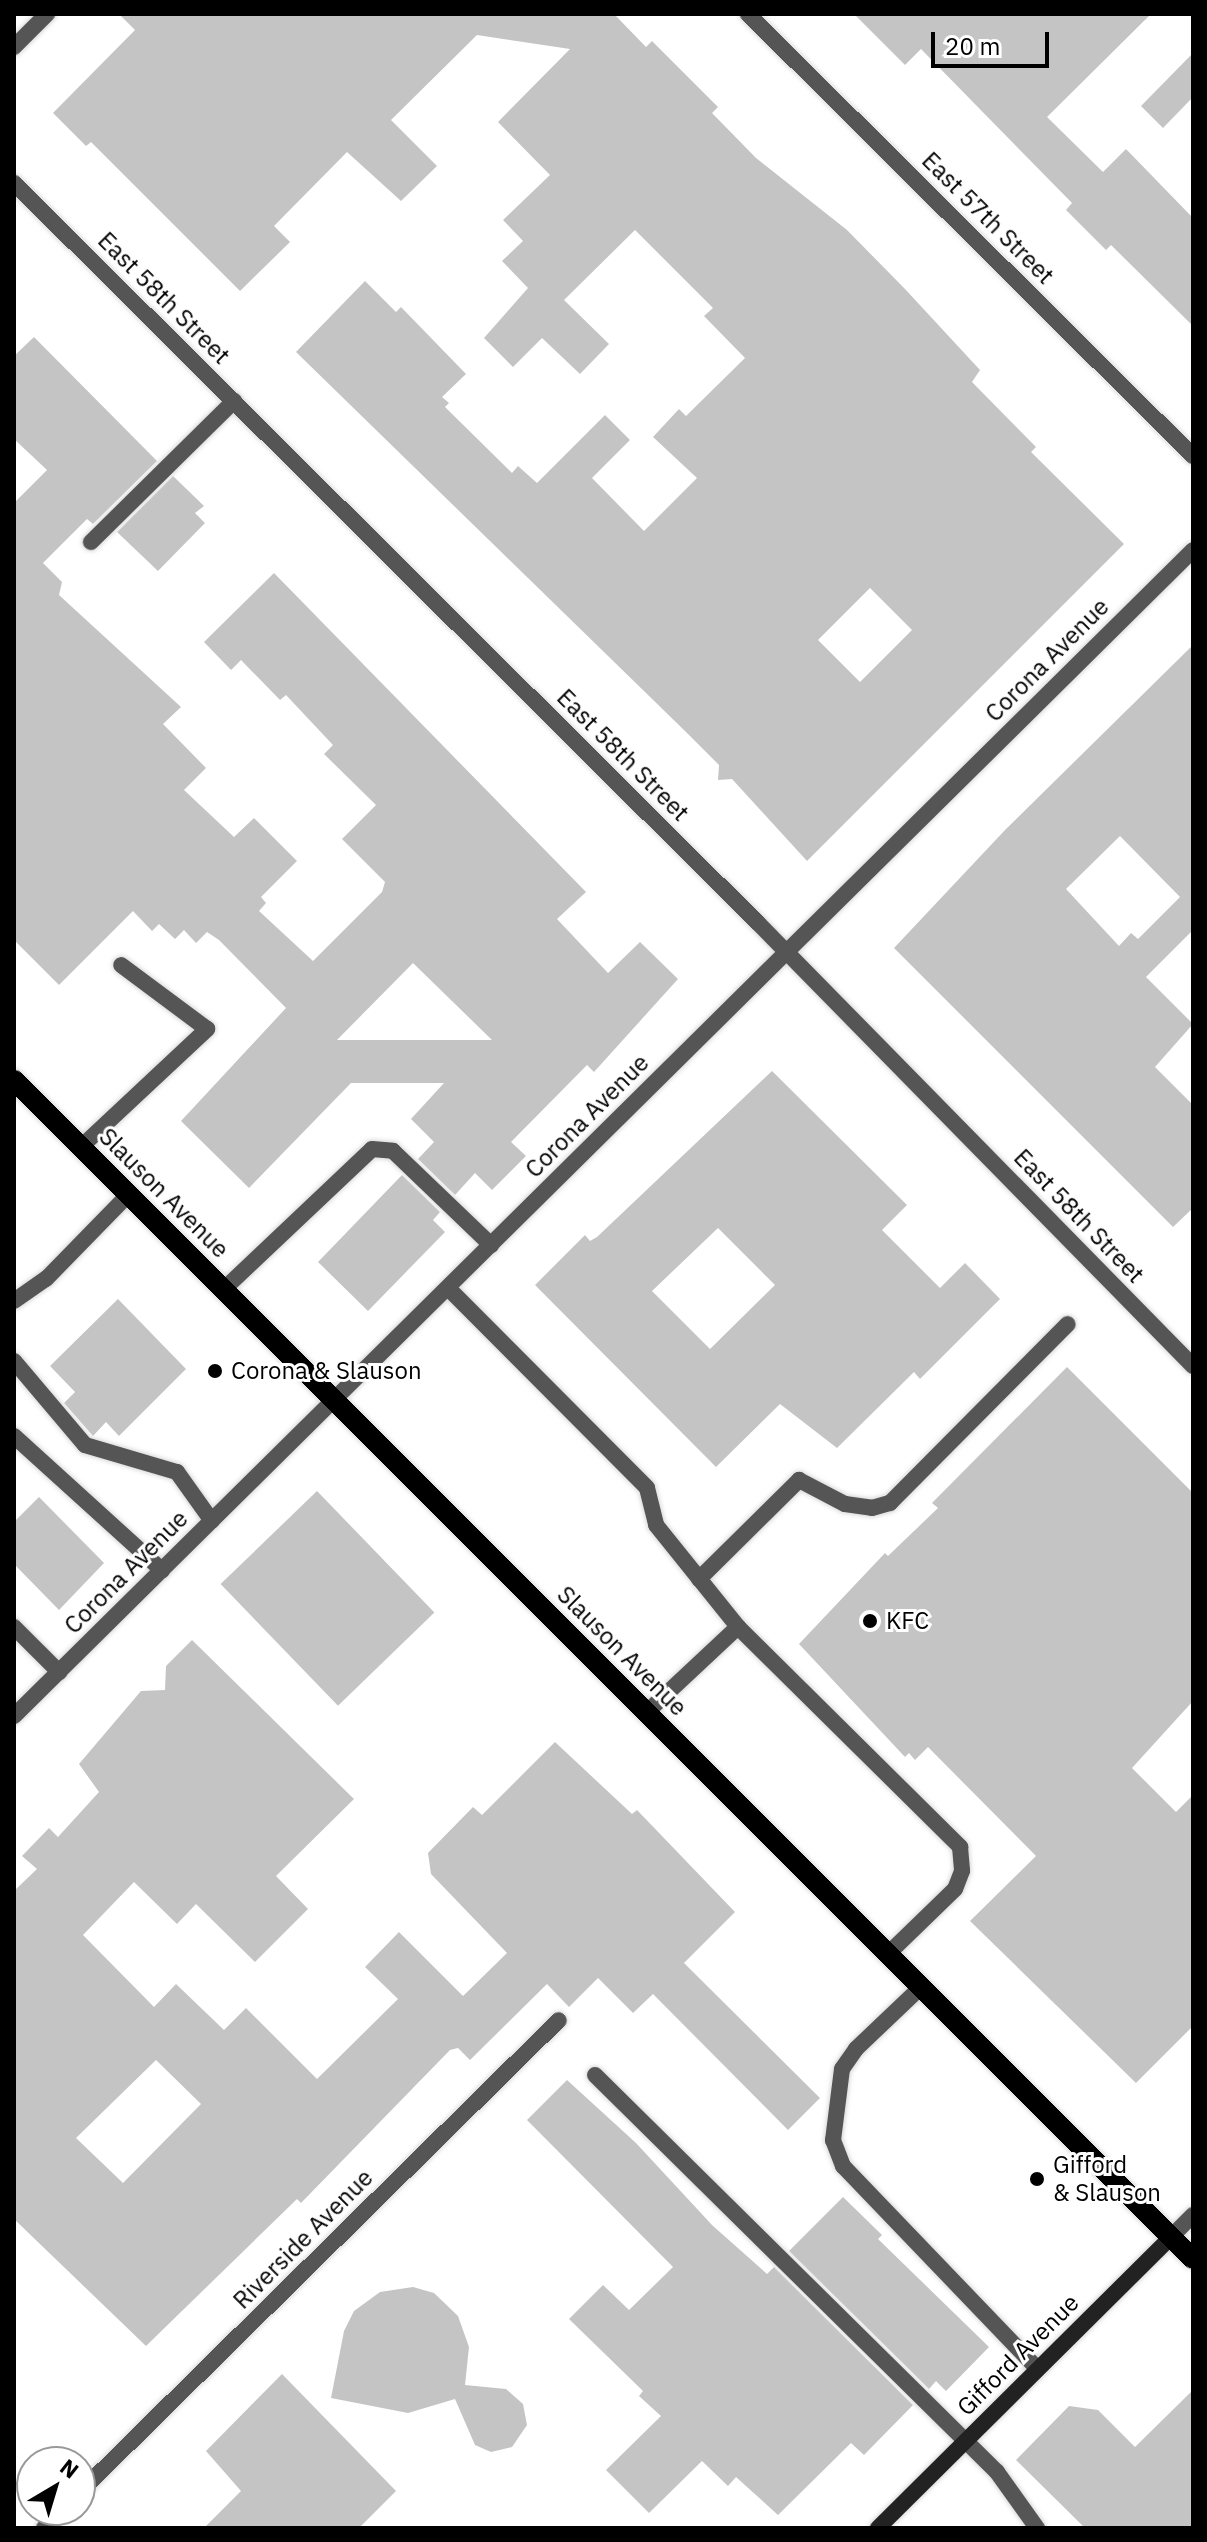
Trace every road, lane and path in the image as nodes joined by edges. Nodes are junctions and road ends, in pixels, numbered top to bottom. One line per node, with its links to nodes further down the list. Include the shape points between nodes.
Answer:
1 (47, 14): 3 (street)
2 (748, 14): 6 (street, East 57th Street)
3 (14, 47)
4 (14, 183): 5 (street, East 58th Street)
5 (234, 401): 7 (street); 9 (street, East 58th Street)
6 (1193, 456)
7 (91, 542)
8 (1193, 550): 9 (street, Corona Avenue)
9 (787, 952): 14 (street, Corona Avenue); 20 (street, East 58th Street)
10 (121, 965): 12 (street, via 207,1029)
11 (14, 1080): 12 (main road, Slauson Avenue)
12 (81, 1147): 13 (main road, Slauson Avenue)
13 (128, 1195): 16 (main road, Slauson Avenue); 17 (street, via 46,1279)
14 (491, 1245): 15 (street, Corona Avenue); 16 (street, via 393,1151 372,1149)
15 (448, 1288): 21 (street, Corona Avenue); 25 (street, via 647,1488 656,1525)
16 (223, 1290): 21 (main road, Slauson Avenue)
17 (14, 1301)
18 (1068, 1324): 25 (street, via 890,1503 872,1508 845,1504 799,1480)
19 (14, 1361): 23 (street, via 85,1445 177,1472)
20 (1193, 1366)
21 (334, 1400): 23 (street, Corona Avenue); 29 (main road, Slauson Avenue)
22 (14, 1436): 24 (street)
23 (212, 1521): 24 (street, Corona Avenue)
24 (162, 1570): 28 (street, Corona Avenue)
25 (699, 1579): 27 (street)
26 (14, 1627): 28 (street)
27 (738, 1627): 29 (street); 31 (street, via 960,1847 962,1871 955,1889)
28 (59, 1672): 30 (street, Corona Avenue)
29 (646, 1713): 31 (main road, Slauson Avenue)
30 (14, 1716)
31 (888, 1954): 32 (main road, Slauson Avenue)
32 (921, 1987): 36 (main road, Slauson Avenue); 38 (street, via 842,2069 833,2140 843,2166)
33 (559, 2020): 40 (street, Riverside Avenue)
34 (595, 2075): 39 (street)
35 (1193, 2215): 36 (street, Gifford Avenue)
36 (1171, 2237): 37 (main road, Slauson Avenue); 38 (street, Gifford Avenue)
37 (1193, 2259)
38 (1038, 2369): 39 (street, Gifford Avenue)
39 (966, 2440): 41 (street, Gifford Avenue); 42 (street, via 997,2472)
40 (96, 2476)
41 (878, 2528)
42 (1037, 2528)

